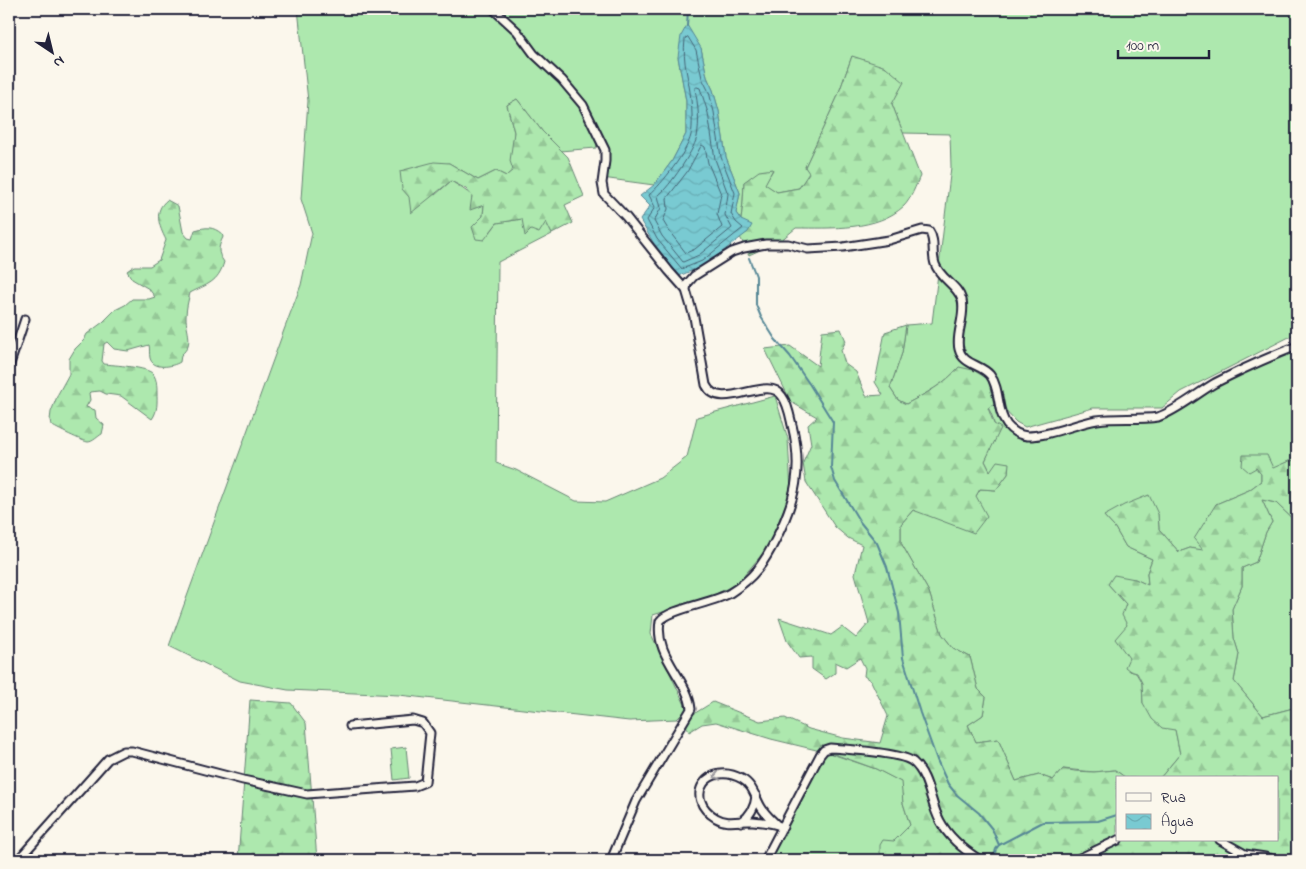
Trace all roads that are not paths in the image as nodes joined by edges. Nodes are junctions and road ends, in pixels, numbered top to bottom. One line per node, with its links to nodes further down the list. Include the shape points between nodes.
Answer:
1 (492, 9): 2 (street, via 517,31 534,54 583,105 605,150 604,194)
2 (686, 289): 4 (street, via 694,276 744,248 766,244 788,244 808,249 843,247 929,231 933,239 935,264 962,300 958,340 960,354 990,375 1008,426 1025,436 1097,420 1158,417 1244,368); 13 (street, via 704,378 710,391 734,395 770,388 782,396 791,420 797,455 796,487 790,509 769,554 756,572 730,593 669,614 660,621 661,644 687,694 690,709 636,801)
3 (25, 319): 5 (street)
4 (1297, 346)
5 (9, 367)
6 (350, 726): 12 (street, via 414,720 423,723 430,733 426,781 415,786 307,794 124,751 104,763)
7 (756, 796): 8 (street, via 748,816); 8 (street, one-way to 8, via 747,782 735,776 712,775 704,782 700,799 704,808 718,819); 9 (street, via 763,810)
8 (740, 822): 9 (street)
9 (780, 826): 14 (street); 15 (street, via 825,750 845,749 901,757 912,761 918,768 946,830 958,844)
10 (1116, 841): 16 (street)
11 (1223, 842): 17 (street, via 1245,854)
12 (18, 860)
13 (611, 860)
14 (766, 860)
15 (980, 860)
16 (1076, 860)
17 (1274, 860)

